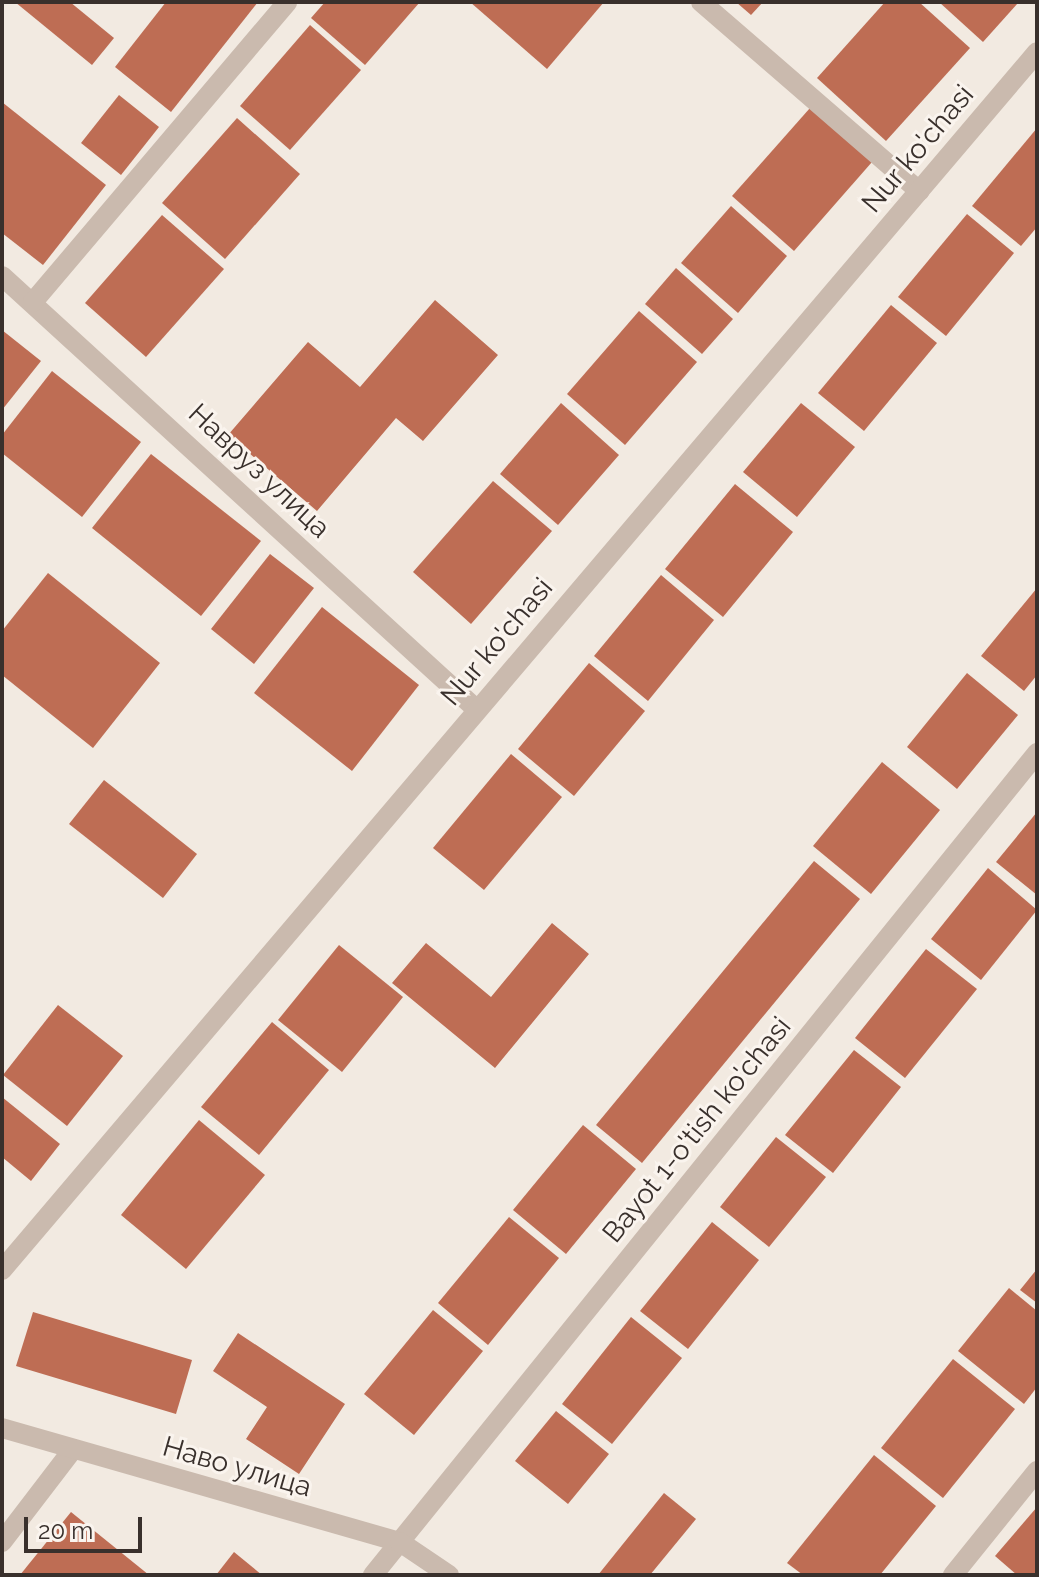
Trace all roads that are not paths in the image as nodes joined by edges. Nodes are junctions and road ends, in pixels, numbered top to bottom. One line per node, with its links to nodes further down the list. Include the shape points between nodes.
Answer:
1 (287, 2): 6 (street)
2 (701, 2): 4 (street)
3 (1037, 52): 4 (street, Nur ko'chasi)
4 (919, 191): 7 (street, Nur ko'chasi)
5 (2, 276): 6 (street, Навруз улица)
6 (33, 302): 7 (street, Навруз улица)
7 (476, 709): 9 (street, Nur ko'chasi)
8 (1037, 753): 14 (street, Bayot 1-o'tish ko'chasi)
9 (2, 1270)
10 (2, 1428): 11 (street, Наво улица)
11 (73, 1449): 13 (street); 14 (street, Наво улица)
12 (1037, 1471): 17 (street)
13 (2, 1542)
14 (400, 1542): 15 (street, Bayot 1-o'tish ko'chasi); 16 (street, Наво улица)
15 (373, 1575)
16 (449, 1575)
17 (953, 1575)

